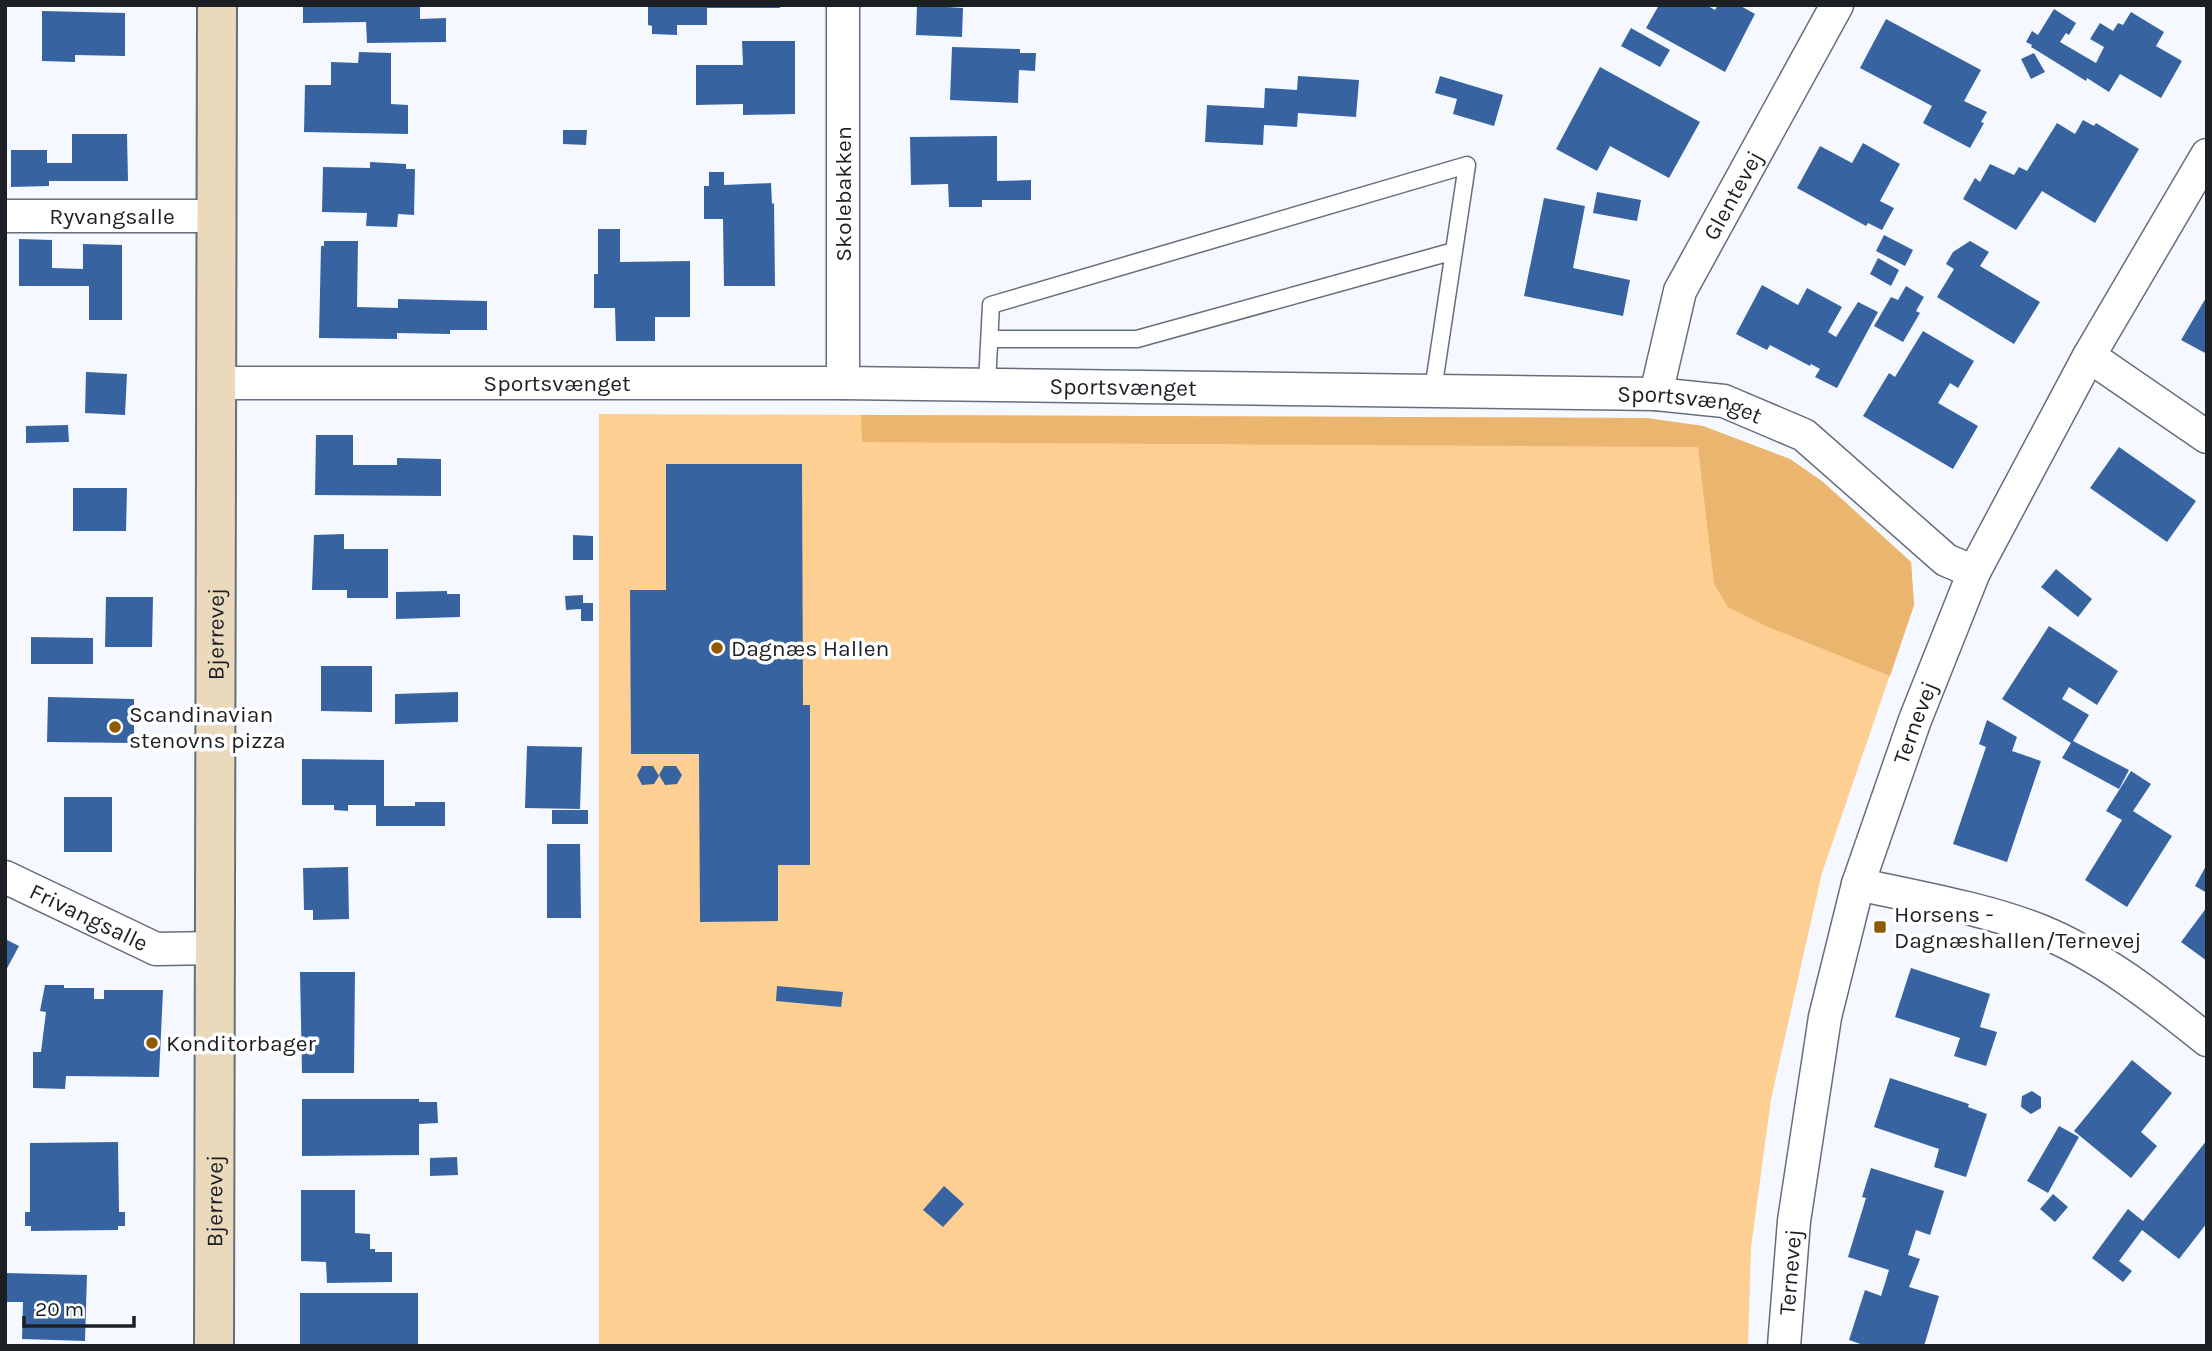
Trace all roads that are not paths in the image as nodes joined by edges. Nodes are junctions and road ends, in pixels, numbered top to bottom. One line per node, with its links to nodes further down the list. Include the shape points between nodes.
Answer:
1 (217, 5): 6 (street, Bjerrevej)
2 (843, 5): 11 (street, Skolebakken)
3 (1837, 5): 14 (street, Glentevej, via 1680,291)
4 (2207, 155): 9 (street, Ternevej)
5 (5, 216): 6 (street, Ryvangsalle)
6 (217, 216): 10 (street, Bjerrevej)
7 (1454, 251): 8 (lane, via 1137,339); 8 (lane, via 1467,165 991,305); 13 (lane)
8 (990, 339): 12 (lane)
9 (2089, 356): 15 (street); 16 (street, Ternevej)
10 (217, 383): 11 (street, Sportsvænget); 19 (street, Bjerrevej)
11 (843, 383): 12 (street, Sportsvænget)
12 (987, 384): 13 (street, Sportsvænget)
13 (1433, 390): 14 (street, Sportsvænget)
14 (1656, 394): 16 (street, Sportsvænget, via 1724,401 1804,435 1946,560)
15 (2207, 437)
16 (1975, 572): 18 (street, Ternevej, via 1915,720)
17 (5, 877): 19 (street, Frivangsalle, via 156,949)
18 (1858, 884): 20 (street, via 1997,916 2043,932 2148,993); 22 (street, Ternevej, via 1825,1017 1794,1221)
19 (215, 948): 21 (street, Bjerrevej)
20 (2207, 1040)
21 (214, 1346)
22 (1784, 1346)

